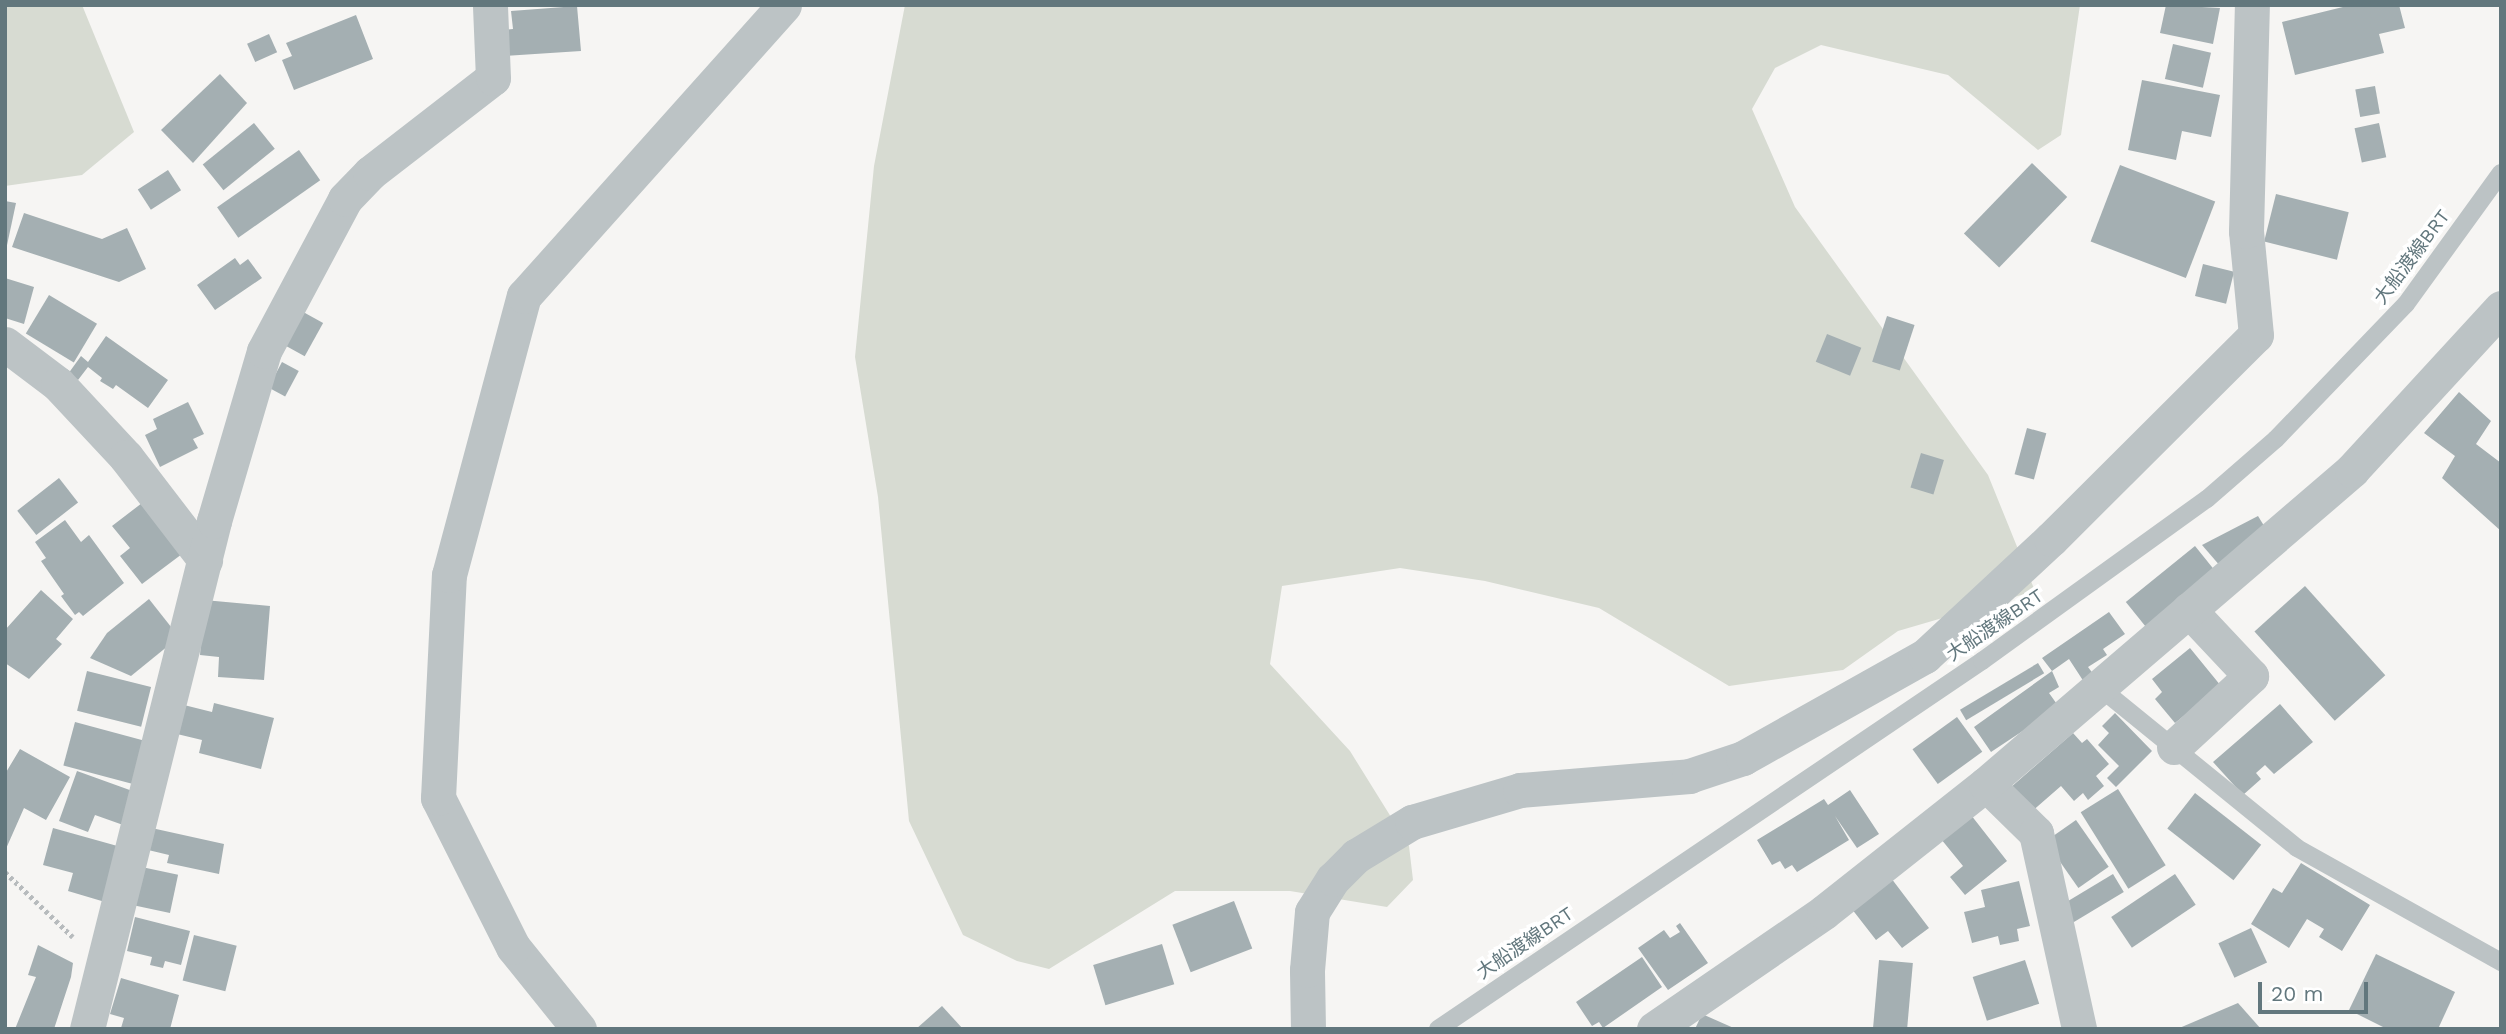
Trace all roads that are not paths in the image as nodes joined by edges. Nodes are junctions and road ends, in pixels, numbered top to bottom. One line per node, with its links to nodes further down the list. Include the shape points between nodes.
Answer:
1 (490, 5): 7 (street, via 493,78 370,173 345,199 264,351)
2 (784, 5): 14 (street, via 524,296 449,575 438,798 513,947)
3 (2252, 5): 15 (street, via 2246,231 2256,335 1925,656 1743,758 1689,776 1520,790 1412,822 1356,856 1312,912)
4 (2501, 173): 16 (lane, 大船渡線BRT, via 2406,304 2276,439 2207,499 1982,661)
5 (2501, 308): 8 (street, via 2352,470)
6 (5, 344): 7 (street, via 58,384 126,457)
7 (205, 559): 13 (street)
8 (2189, 610): 9 (street); 10 (street, via 2252,676)
9 (2099, 687): 10 (lane); 11 (street)
10 (2174, 747): 12 (lane, via 2297,848)
11 (1986, 784): 17 (street, via 1824,912); 18 (street, via 2036,833)
12 (2501, 962)
13 (87, 1029)
14 (579, 1029)
15 (1308, 1029)
16 (1438, 1029)
17 (1654, 1029)
18 (2079, 1029)

